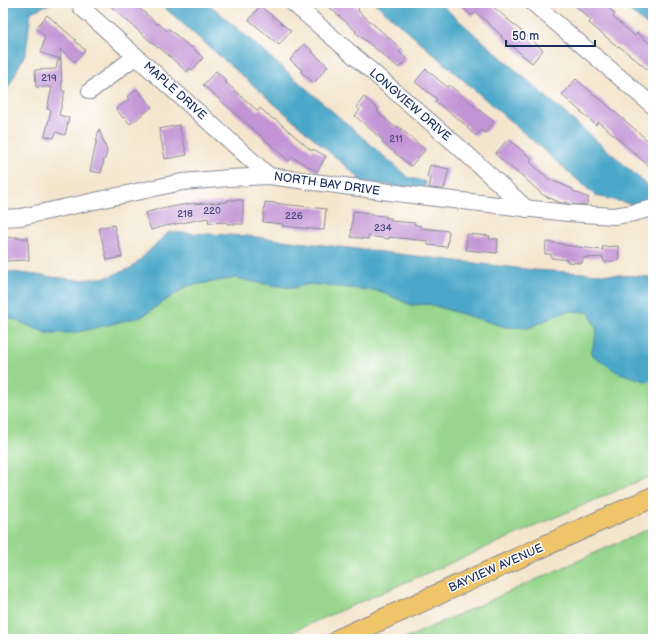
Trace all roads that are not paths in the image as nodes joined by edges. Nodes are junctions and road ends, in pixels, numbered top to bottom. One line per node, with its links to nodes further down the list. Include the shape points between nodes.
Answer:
1 (293, 3): 9 (street, LONGVIEW DRIVE)
2 (533, 3): 6 (street)
3 (81, 7): 4 (street, MAPLE DRIVE)
4 (136, 56): 5 (street); 7 (street, MAPLE DRIVE)
5 (90, 91)
6 (653, 106)
7 (269, 176): 9 (street, NORTH BAY DRIVE); 10 (street, NORTH BAY DRIVE, via 182,182 21,217)
8 (653, 208): 9 (street, NORTH BAY DRIVE, via 614,216)
9 (527, 209)
10 (3, 218)
11 (653, 497): 12 (main road, BAYVIEW AVENUE)
12 (339, 639)

